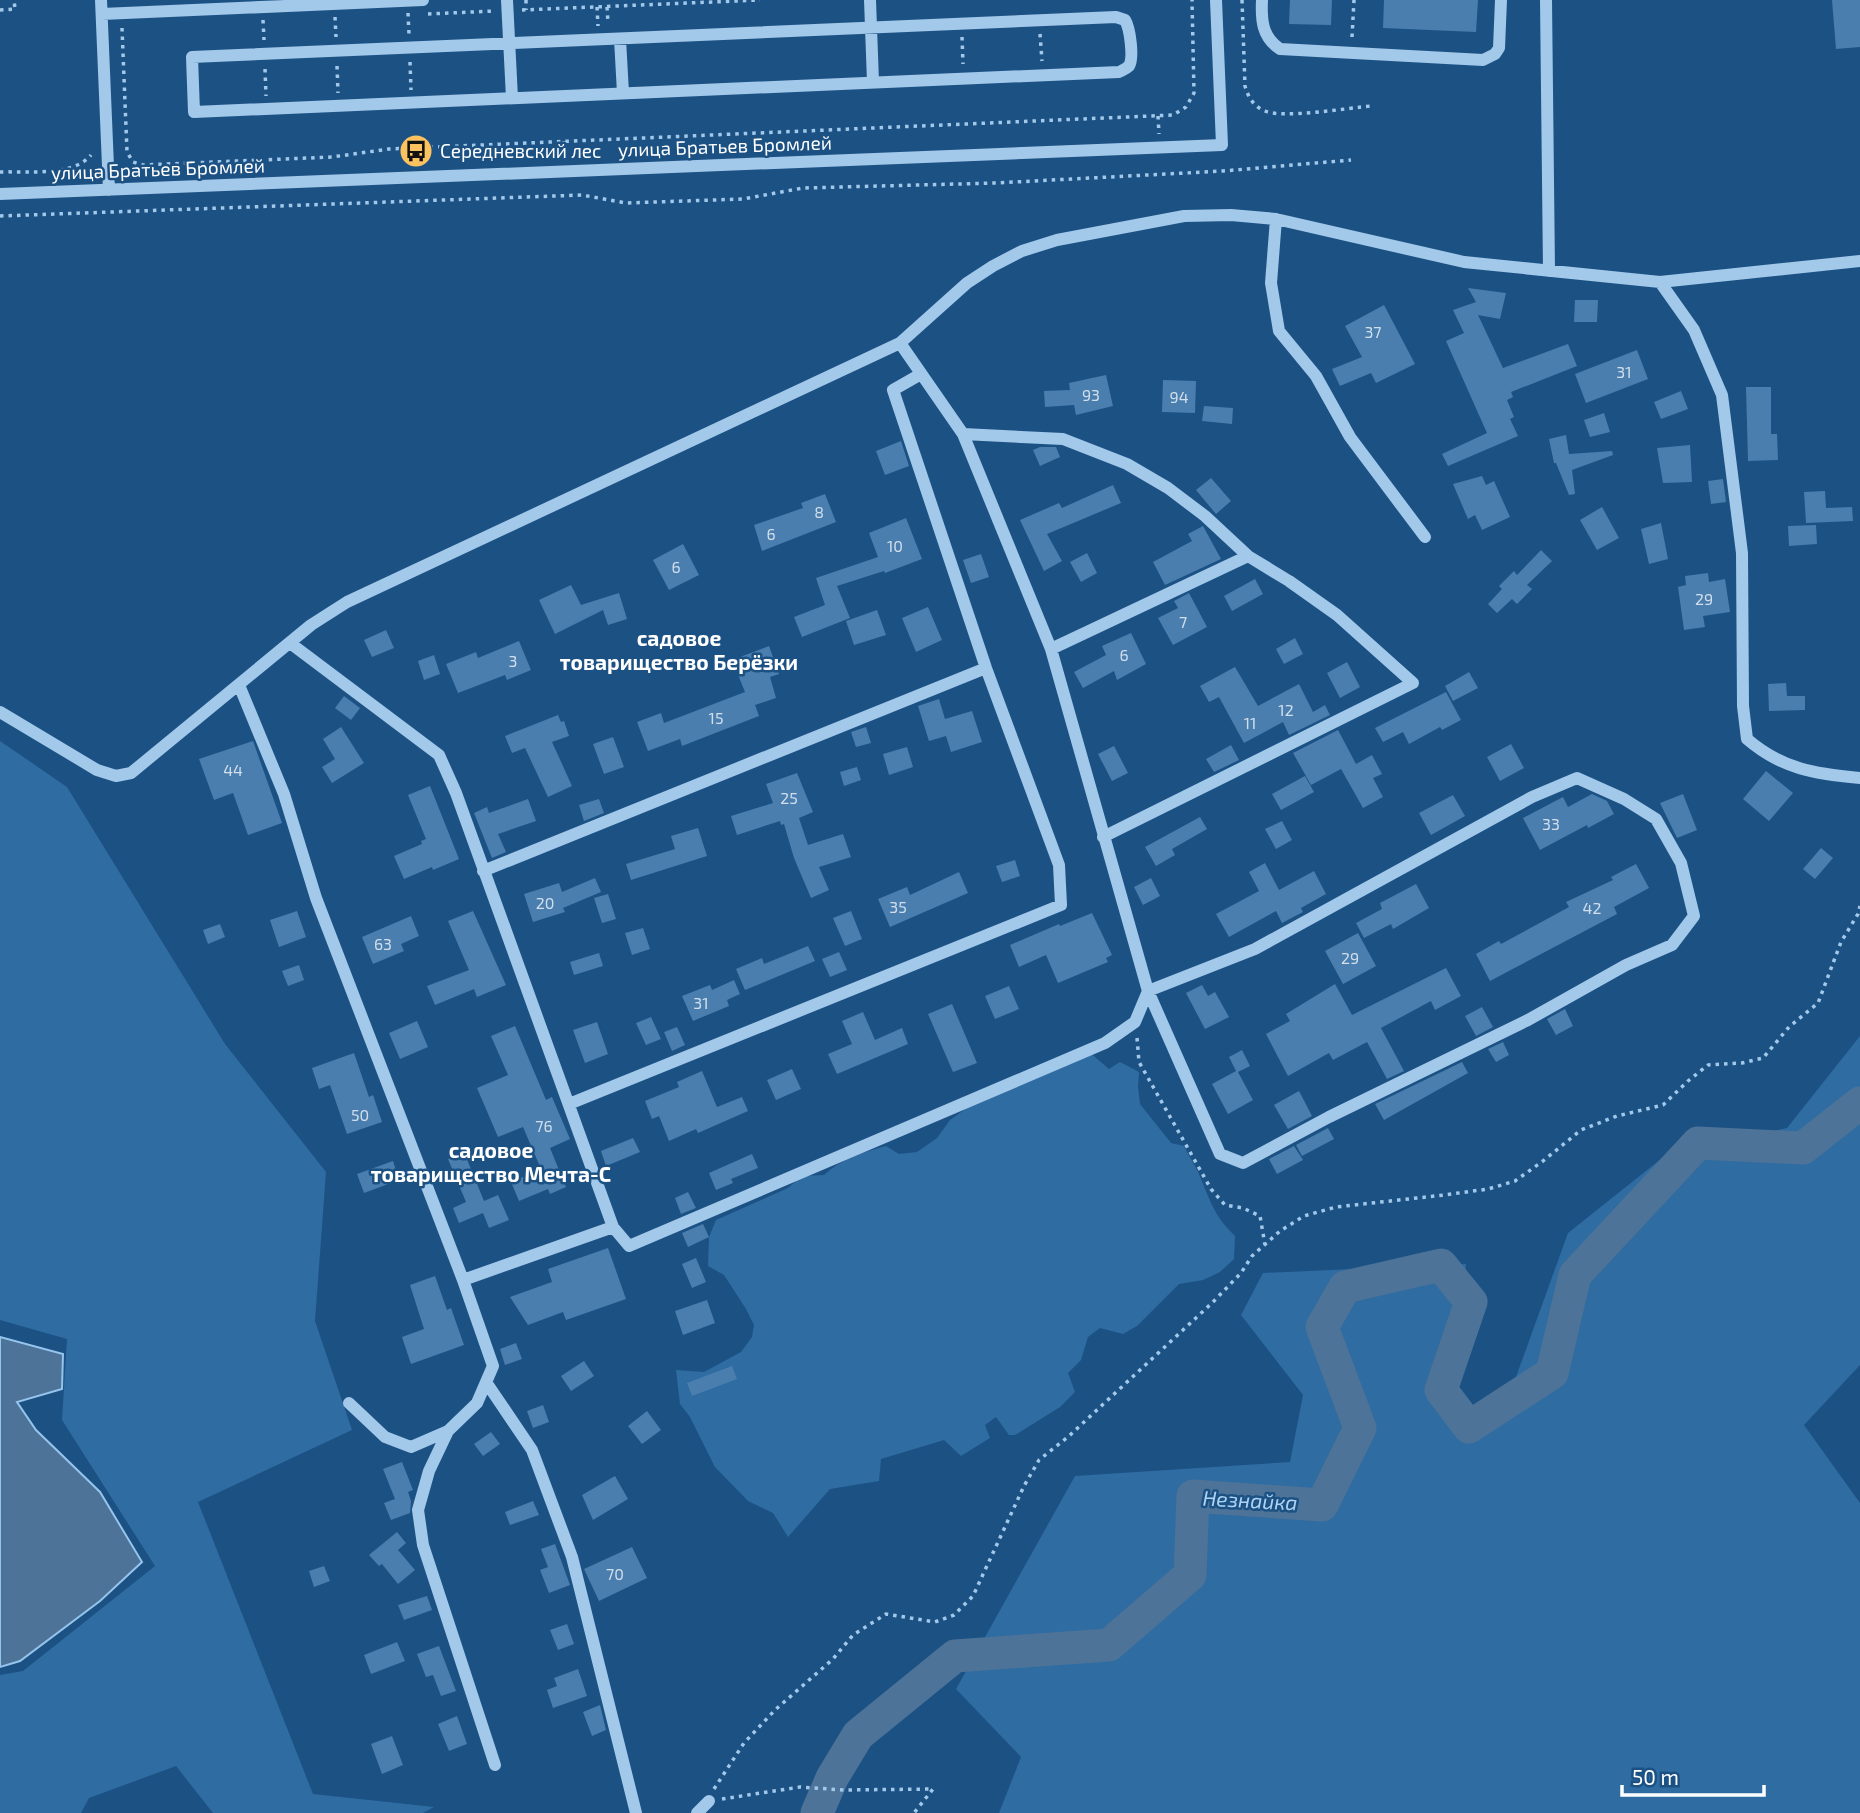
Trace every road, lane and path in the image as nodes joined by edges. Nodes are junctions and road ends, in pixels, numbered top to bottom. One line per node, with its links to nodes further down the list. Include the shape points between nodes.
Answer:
1 (14, 0): 16 (path, via 15,9)
2 (101, 0): 19 (street)
3 (424, 0): 14 (street)
4 (526, 0): 17 (path)
5 (760, 0): 17 (path)
6 (870, 0): 27 (street)
7 (1192, 0): 26 (path, via 1194,93 1186,107 1173,115 403,148 332,157 143,165 133,162 127,152)
8 (1216, 0): 38 (street, улица Братьев Бромлей, via 1222,145)
9 (1242, 0): 34 (path, via 1245,86 1256,106 1280,114)
10 (1262, 0): 30 (street, via 1262,24 1280,49)
11 (1354, 0): 30 (path)
12 (1500, 0): 30 (street, via 1499,48 1489,59)
13 (1546, 0): 43 (street)
14 (279, 3): 18 (street)
15 (508, 6): 17 (path); 20 (path); 29 (street)
16 (0, 10)
17 (526, 10)
18 (121, 13): 19 (street); 26 (path)
19 (102, 14): 38 (street)
20 (396, 16)
21 (347, 18): 22 (path)
22 (323, 19)
23 (263, 21): 24 (path)
24 (275, 21)
25 (135, 27): 26 (path)
26 (122, 28)
27 (871, 28): 28 (street); 31 (street); 31 (street, via 1116,18 1125,20 1130,28 1131,61 1119,72)
28 (621, 39): 29 (street); 32 (street)
29 (509, 44): 33 (street); 33 (street, via 192,57 194,112)
30 (1352, 53)
31 (873, 82): 32 (street)
32 (623, 93): 33 (street)
33 (512, 98)
34 (1371, 106)
35 (94, 148): 37 (path, via 83,163 71,169)
36 (1351, 160): 40 (path, via 996,183 803,188 743,199 626,203 582,195)
37 (0, 172)
38 (109, 190): 39 (street, улица Братьев Бромлей)
39 (0, 194)
40 (0, 216)
41 (1276, 219): 43 (street, via 1464,262); 45 (street, via 1184,216 1022,251 967,283); 48 (street, via 1271,283 1279,331 1316,376 1350,437)
42 (1860, 261): 44 (street)
43 (1549, 271): 44 (street)
44 (1660, 282): 55 (street, via 1695,330 1722,395 1742,553 1746,739 1787,765 1823,775)
45 (900, 343): 46 (street); 50 (street, via 369,590 331,611)
46 (921, 374): 47 (street); 52 (street, via 893,390)
47 (963, 434): 49 (street, via 1063,439 1127,464 1205,516); 51 (street)
48 (1425, 537)
49 (1248, 556): 51 (street); 56 (street, via 1337,615 1412,682)
50 (290, 643): 53 (street); 57 (street, via 439,755)
51 (1051, 649): 56 (street)
52 (986, 668): 57 (street); 61 (street, via 1059,865 1061,905)
53 (239, 685): 54 (street, via 131,774 116,776 97,770); 64 (street, via 285,794 316,898)
54 (0, 712)
55 (1860, 778)
56 (1103, 837): 59 (street)
57 (483, 870): 61 (street)
58 (1860, 906): 63 (path, via 1818,1003 1762,1058 1708,1065 1663,1105 1581,1130 1514,1181 1455,1194 1336,1207 1304,1216)
59 (1148, 991): 59 (street, via 1220,1154 1243,1163 1672,945 1693,916 1681,863 1656,819 1577,778 1532,797 1255,949); 60 (street)
60 (1135, 1022): 62 (street, via 1105,1043 629,1246); 63 (path, via 1139,1062 1211,1189 1225,1205 1260,1216)
61 (569, 1104): 62 (street)
62 (613, 1227): 64 (street)
63 (1265, 1245): 69 (path, via 1212,1303 1040,1460 972,1596 954,1615 935,1622 886,1614 853,1635 744,1743)
64 (463, 1280): 65 (street, via 493,1366)
65 (486, 1382): 67 (street, via 477,1403); 70 (street, via 532,1450 572,1557)
66 (349, 1403): 67 (street, via 385,1437 411,1447)
67 (447, 1431): 68 (street, via 418,1510 423,1545)
68 (495, 1765)
69 (709, 1801): 71 (street); 72 (path, via 800,1787 933,1789)
70 (636, 1813)
71 (696, 1813)
72 (914, 1813)

